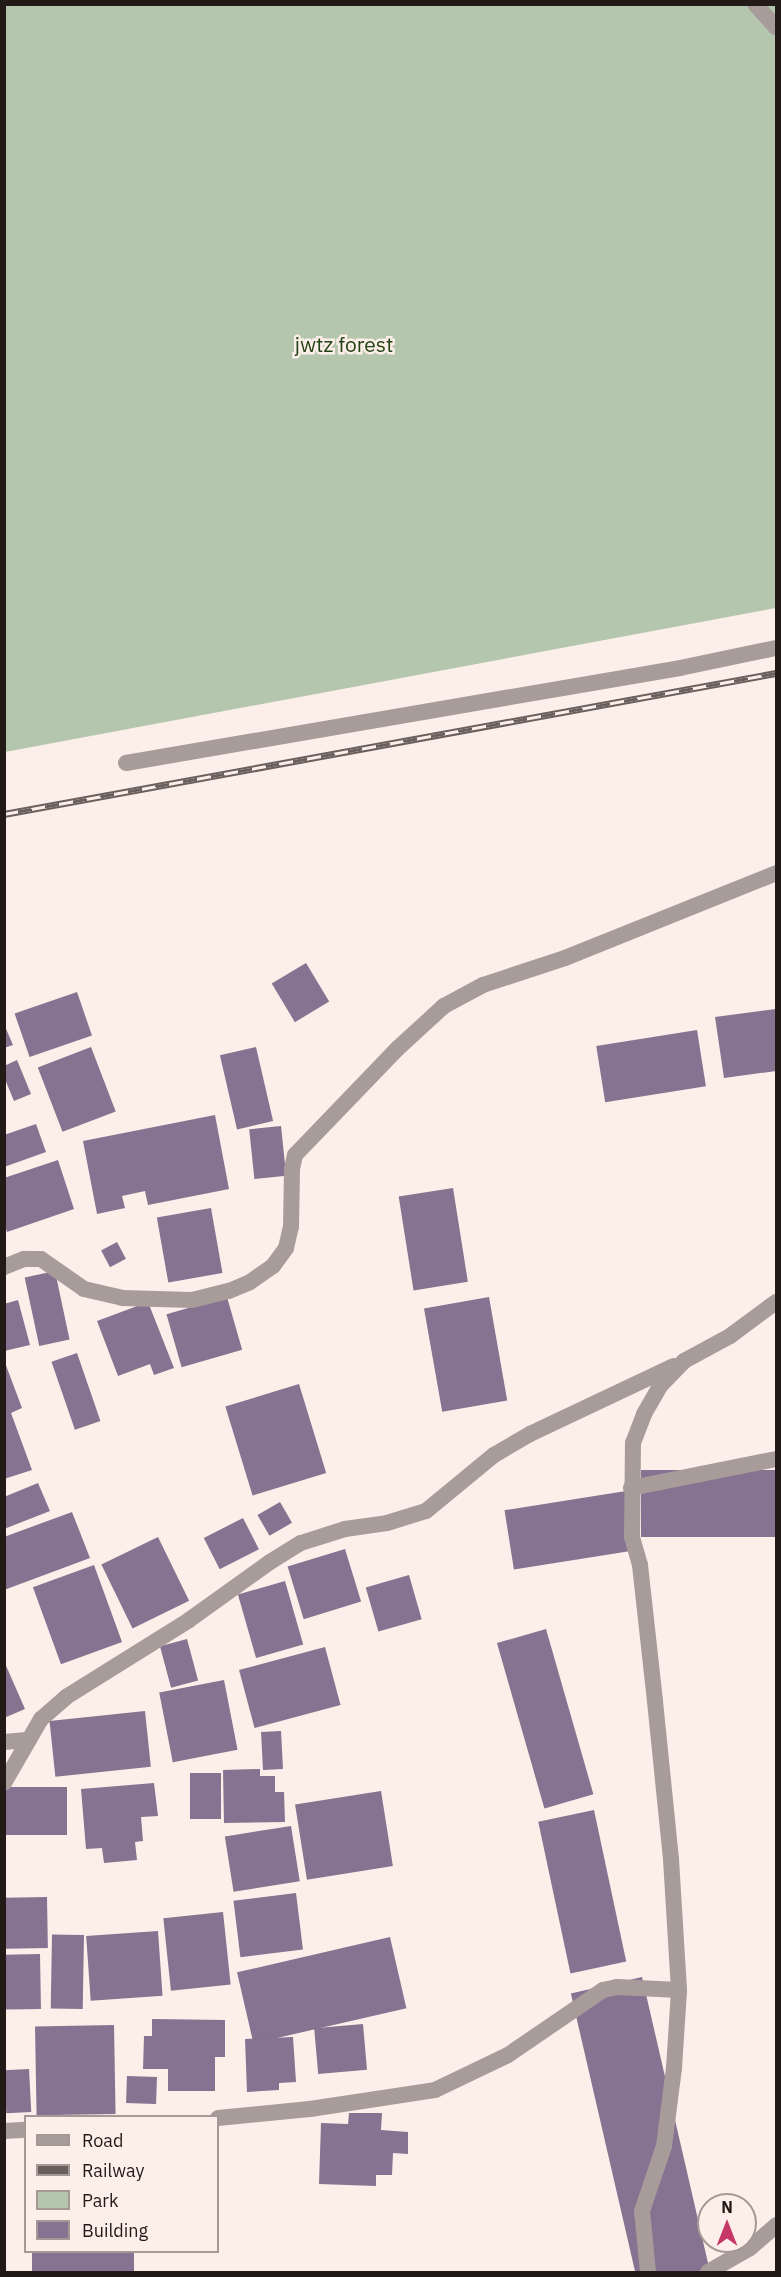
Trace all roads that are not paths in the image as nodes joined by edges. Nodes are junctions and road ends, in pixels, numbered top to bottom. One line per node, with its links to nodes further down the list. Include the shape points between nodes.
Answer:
1 (755, 4): 2 (street)
2 (777, 27)
3 (777, 648): 4 (street)
4 (126, 762)
5 (777, 873): 6 (street, via 565,958 483,984 444,1006 295,1155 286,1248 273,1266 250,1282 192,1300 122,1298 84,1289 42,1259 24,1259)
6 (4, 1267)
7 (777, 1302): 8 (street)
8 (684, 1361): 10 (street, via 660,1386 644,1414 633,1443); 11 (street, via 530,1434 494,1455 426,1511 301,1543 189,1620 66,1697 41,1719)
9 (777, 1459): 10 (street)
10 (632, 1488): 14 (street, via 632,1537 640,1565 653,1689)
11 (29, 1740): 12 (street); 13 (street)
12 (4, 1742)
13 (4, 1783)
14 (679, 1990): 15 (street, via 603,1990 508,2055 435,2090 321,2108); 19 (street, via 664,2146 642,2211)
15 (219, 2118)
16 (24, 2130): 17 (street)
17 (4, 2131)
18 (777, 2225): 20 (street, via 750,2248)
19 (648, 2272)
20 (708, 2272)

